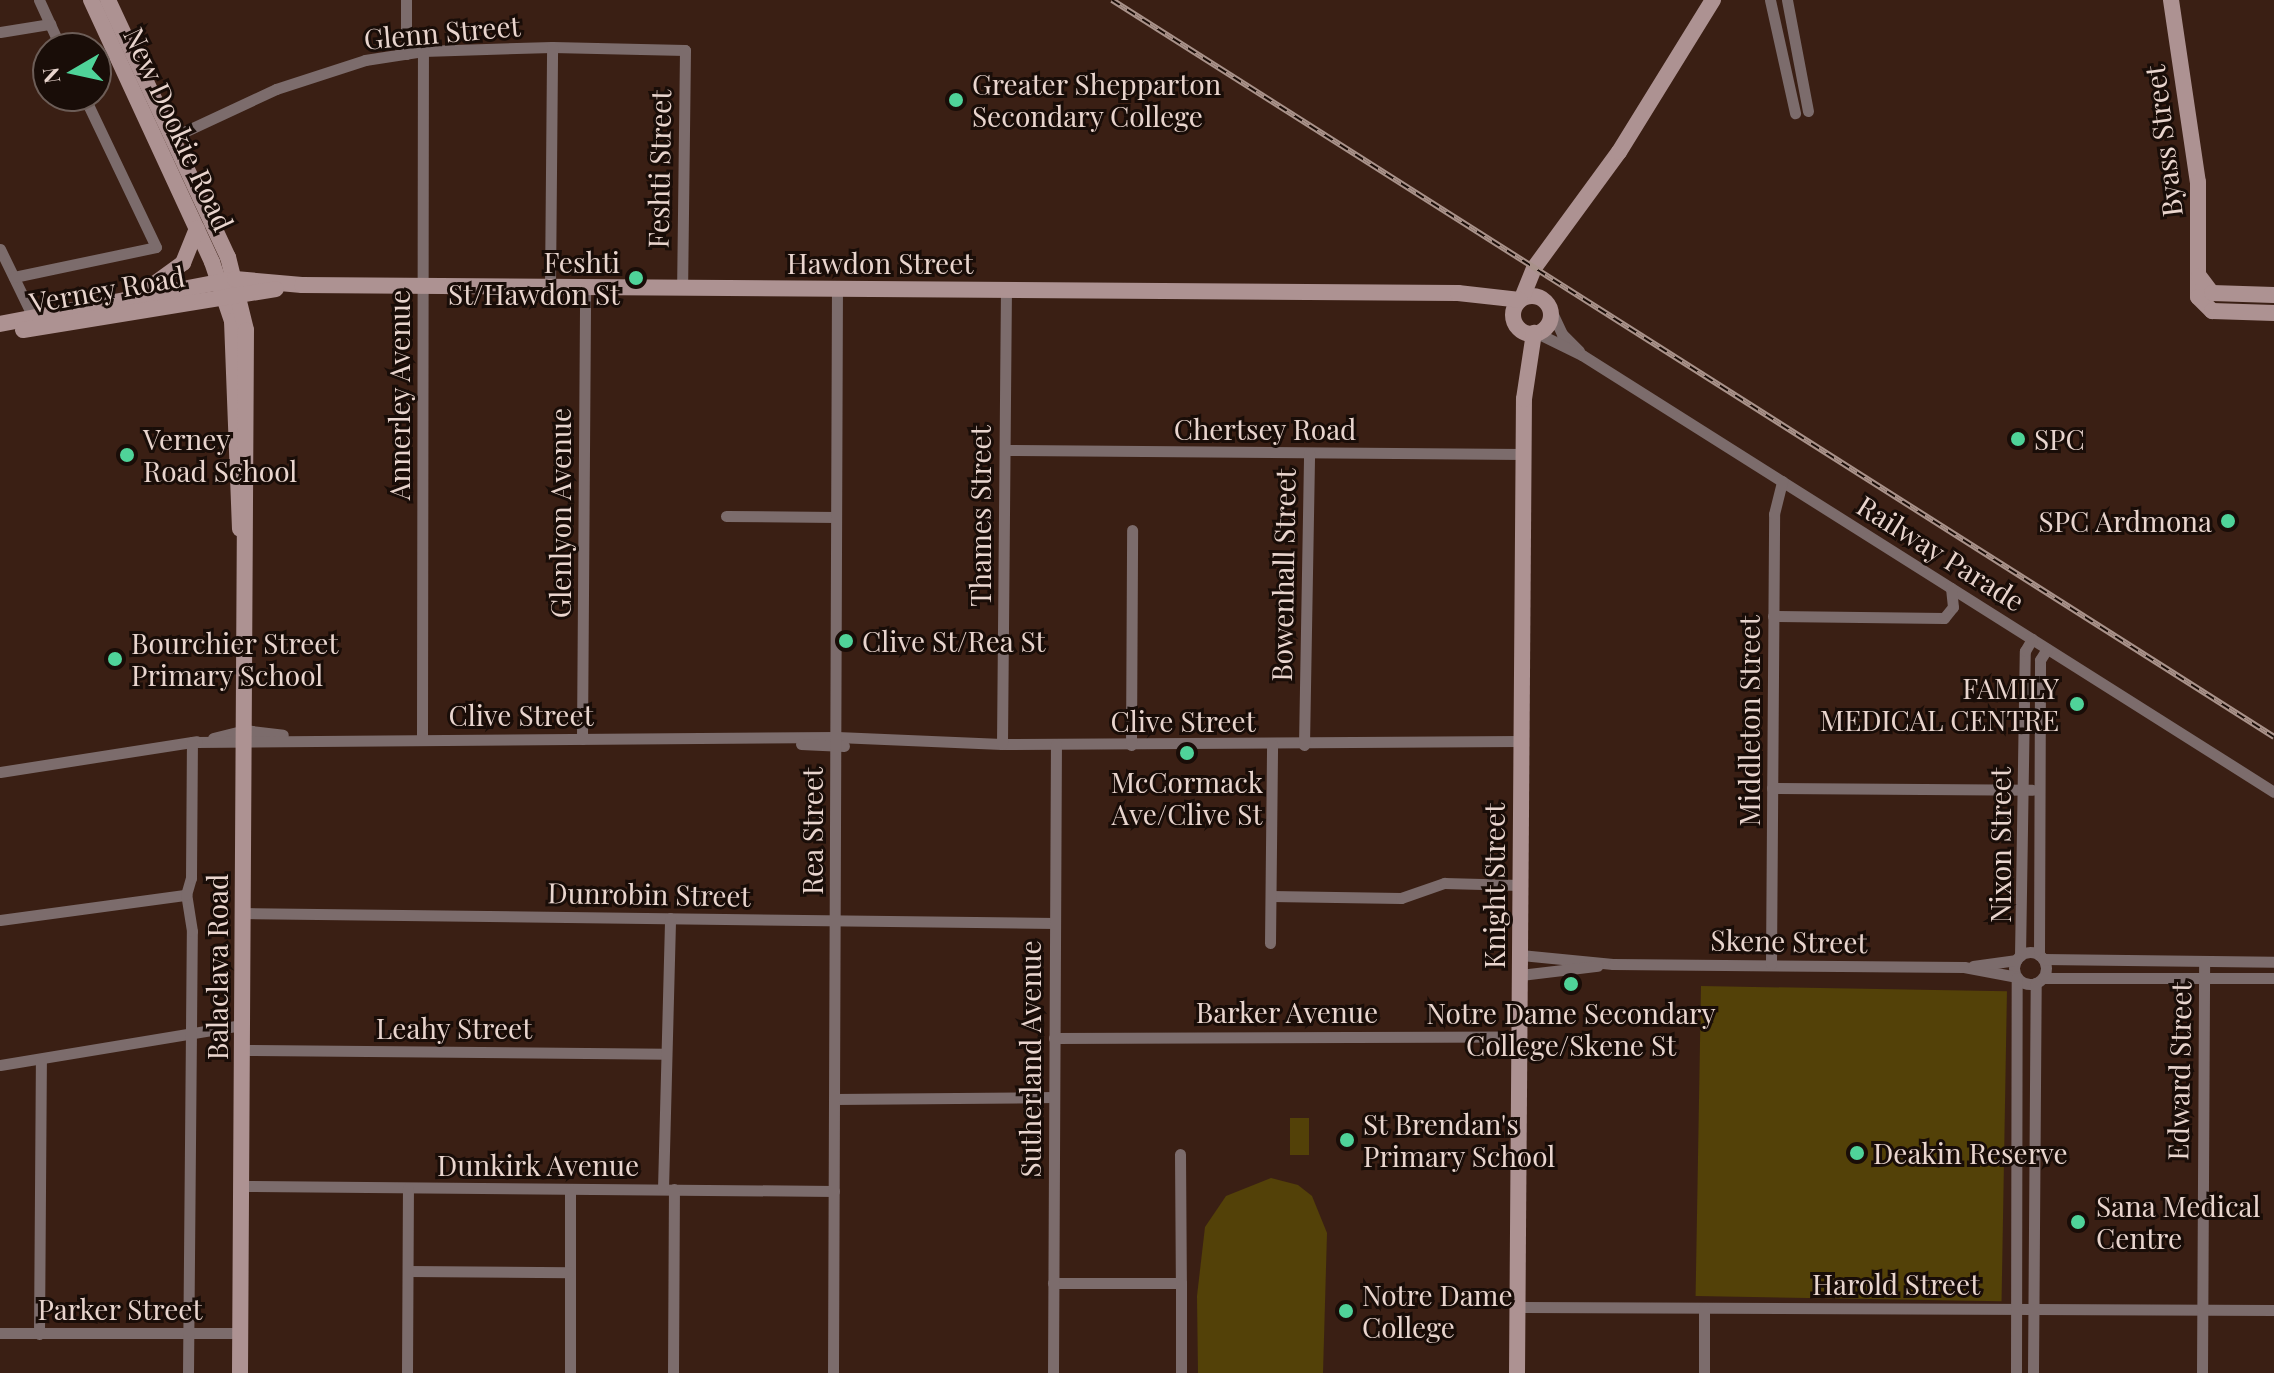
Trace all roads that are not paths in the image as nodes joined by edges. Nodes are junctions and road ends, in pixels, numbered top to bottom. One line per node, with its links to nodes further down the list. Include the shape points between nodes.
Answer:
1 (39, 0): 11 (street)
2 (91, 0): 22 (street, New Dookie Road)
3 (108, 0): 21 (street, New Dookie Road)
4 (406, 0): 17 (street)
5 (1713, 0): 10 (street)
6 (1727, 0): 10 (street)
7 (1770, 0): 20 (street)
8 (1787, 0): 18 (street)
9 (2171, 0): 25 (street, Byass Street, via 2198,182)
10 (1697, 22): 23 (street)
11 (50, 24): 12 (street); 13 (street)
12 (0, 32)
13 (54, 32)
14 (552, 47): 15 (street, Glenn Street); 16 (street, Glenn Street); 30 (street)
15 (685, 50): 32 (street, Feshti Street)
16 (423, 51): 17 (street, Glenn Street); 28 (street, Annerley Avenue)
17 (406, 54): 21 (street, Glenn Street, via 323,71)
18 (1808, 111)
19 (92, 112): 26 (street, via 156,247)
20 (1795, 113)
21 (171, 138): 29 (street, New Dookie Road)
22 (197, 229): 27 (street, New Dookie Road); 37 (street, via 183,263)
23 (1549, 247): 39 (street); 40 (street, via 1537,282)
24 (0, 249): 26 (street)
25 (2199, 276): 36 (street, via 2212,293); 41 (street, Byass Street, via 2198,297 2212,311)
26 (14, 277): 42 (street)
27 (218, 281): 29 (street, Hawdon Street); 37 (street, Verney Road); 38 (street, New Dookie Road)
28 (423, 286): 29 (street, Hawdon Street); 30 (street, Hawdon Street); 62 (street, Annerley Avenue)
29 (238, 287): 38 (street, Hawdon Street); 56 (street, Balaclava Road, via 248,381)
30 (550, 287): 31 (street, Hawdon Street)
31 (585, 287): 32 (street, Hawdon Street); 63 (street, Glenlyon Avenue)
32 (682, 288): 33 (street, Hawdon Street)
33 (837, 289): 34 (street, Hawdon Street); 54 (street, Rea Street)
34 (1006, 289): 35 (street, Hawdon Street); 49 (street, Thames Street)
35 (1458, 293): 39 (street, Hawdon Street); 44 (street, Hawdon Street, via 1487,302)
36 (2274, 295)
37 (134, 296): 42 (street, Verney Road)
38 (224, 297): 46 (street, Verney Road); 56 (street, Balaclava Road, via 236,335 237,508)
39 (1521, 299): 40 (street); 44 (street, via 1514,308)
40 (1545, 302): 45 (street, via 1549,322); 47 (street, Railway Parade, via 1562,334)
41 (2274, 313)
42 (33, 317): 43 (street, Verney Road)
43 (0, 324)
44 (1516, 325): 45 (street); 48 (street, Knight Street)
45 (1536, 333): 47 (street, Railway Parade); 48 (street, Knight Street)
46 (0, 335)
47 (1582, 355): 52 (street, Railway Parade)
48 (1524, 399): 51 (street, Knight Street)
49 (1005, 450): 50 (street, Chertsey Road); 66 (street, Thames Street)
50 (1309, 453): 51 (street, Chertsey Road); 70 (street, Bowenhall Street)
51 (1523, 454): 71 (street, Knight Street)
52 (1782, 481): 57 (street, Railway Parade); 58 (street, Middleton Street, via 1775,504)
53 (726, 516): 54 (street)
54 (836, 517): 65 (street, Rea Street)
55 (1132, 530): 69 (street)
56 (243, 562): 61 (street, Balaclava Road)
57 (1951, 588): 58 (street, via 1953,607 1944,618); 59 (street, Railway Parade)
58 (1773, 616): 73 (street, Middleton Street)
59 (2032, 639): 60 (street, Railway Parade); 74 (street, Nixon Street, via 2025,651)
60 (2047, 649): 75 (street, Nixon Street, via 2040,660); 76 (street, Railway Parade)
61 (244, 737): 62 (street, Clive Street); 64 (street, Clive Street); 80 (street, Balaclava Road)
62 (422, 738): 63 (street, Clive Street)
63 (582, 739): 65 (street, Clive Street)
64 (194, 742): 72 (street, Clive Street); 78 (street, Balaclava Road, via 191,878)
65 (837, 742): 66 (street, Clive Street); 83 (street, Rea Street)
66 (1002, 744): 67 (street, Clive Street)
67 (1056, 744): 69 (street, Clive Street); 84 (street, Sutherland Avenue)
68 (1272, 744): 69 (street, Clive Street); 70 (street, Clive Street); 79 (street)
69 (1131, 745)
70 (1304, 745): 71 (street, Clive Street)
71 (1521, 745): 77 (street, Knight Street)
72 (0, 772)
73 (1772, 788): 74 (street); 92 (street, Middleton Street)
74 (2024, 790): 75 (street); 88 (street, Nixon Street)
75 (2038, 790): 87 (street, Nixon Street)
76 (2274, 792)
77 (1520, 885): 79 (street, via 1444,883 1401,898); 86 (street, Knight Street)
78 (186, 895): 82 (street); 100 (street, Balaclava Road, via 192,911)
79 (1271, 896): 85 (street)
80 (243, 913): 81 (street, Dunrobin Street); 99 (street, Balaclava Road)
81 (670, 918): 83 (street, Dunrobin Street); 104 (street)
82 (0, 920)
83 (836, 920): 84 (street, Dunrobin Street); 108 (street, Rea Street)
84 (1055, 923): 102 (street, Sutherland Avenue)
85 (1270, 943)
86 (1520, 955): 91 (street, Skene Street); 94 (street, Knight Street)
87 (2041, 957): 88 (street, Skene Street); 89 (street); 98 (street, Nixon Street)
88 (2019, 958): 93 (street, Skene Street); 95 (street, Nixon Street)
89 (2204, 962): 90 (street); 96 (street, Edward Street)
90 (2274, 962)
91 (1613, 964): 92 (street, Skene Street); 94 (street, Skene Street)
92 (1771, 964): 93 (street, Skene Street)
93 (1964, 967): 95 (street, Skene Street)
94 (1520, 975): 101 (street, Knight Street)
95 (2017, 977): 98 (street, Skene Street); 121 (street)
96 (2203, 977): 97 (street); 98 (street); 123 (street, Edward Street)
97 (2274, 978)
98 (2040, 980): 122 (street)
99 (242, 1025): 100 (street); 103 (street, Balaclava Road)
100 (192, 1033): 105 (street); 126 (street, Balaclava Road)
101 (1519, 1036): 102 (street, Barker Avenue); 119 (street, Knight Street)
102 (1054, 1038): 107 (street, Sutherland Avenue)
103 (242, 1050): 104 (street, Leahy Street); 110 (street, Balaclava Road)
104 (666, 1054): 113 (street)
105 (41, 1059): 106 (street); 128 (street)
106 (0, 1065)
107 (1054, 1097): 108 (street); 117 (street, Sutherland Avenue)
108 (834, 1099): 114 (street, Rea Street)
109 (1180, 1154): 118 (street)
110 (241, 1186): 111 (street, Dunkirk Avenue); 127 (street, Balaclava Road)
111 (408, 1188): 112 (street, Dunkirk Avenue); 115 (street)
112 (570, 1189): 113 (street, Dunkirk Avenue); 116 (street)
113 (668, 1189): 114 (street, Dunkirk Avenue); 133 (street)
114 (834, 1191): 134 (street, Rea Street)
115 (408, 1271): 116 (street); 131 (street)
116 (570, 1272): 132 (street)
117 (1053, 1283): 118 (street); 135 (street, Sutherland Avenue)
118 (1181, 1283): 136 (street)
119 (1517, 1307): 120 (street, Harold Street); 137 (street, Knight Street)
120 (1704, 1308): 121 (street, Harold Street); 138 (street)
121 (2017, 1309): 122 (street, Harold Street); 139 (street)
122 (2032, 1309): 123 (street, Harold Street); 140 (street)
123 (2202, 1309): 124 (street, Harold Street); 141 (street, Edward Street)
124 (2274, 1310)
125 (0, 1333): 128 (street, Parker Street)
126 (188, 1333): 127 (street, Parker Street); 128 (street, Parker Street); 129 (street, Balaclava Road)
127 (240, 1333): 130 (street, Balaclava Road)
128 (39, 1334)
129 (188, 1373)
130 (240, 1373)
131 (407, 1373)
132 (570, 1373)
133 (673, 1373)
134 (833, 1373)
135 (1053, 1373)
136 (1181, 1373)
137 (1517, 1373)
138 (1704, 1373)
139 (2016, 1373)
140 (2033, 1373)
141 (2202, 1373)

